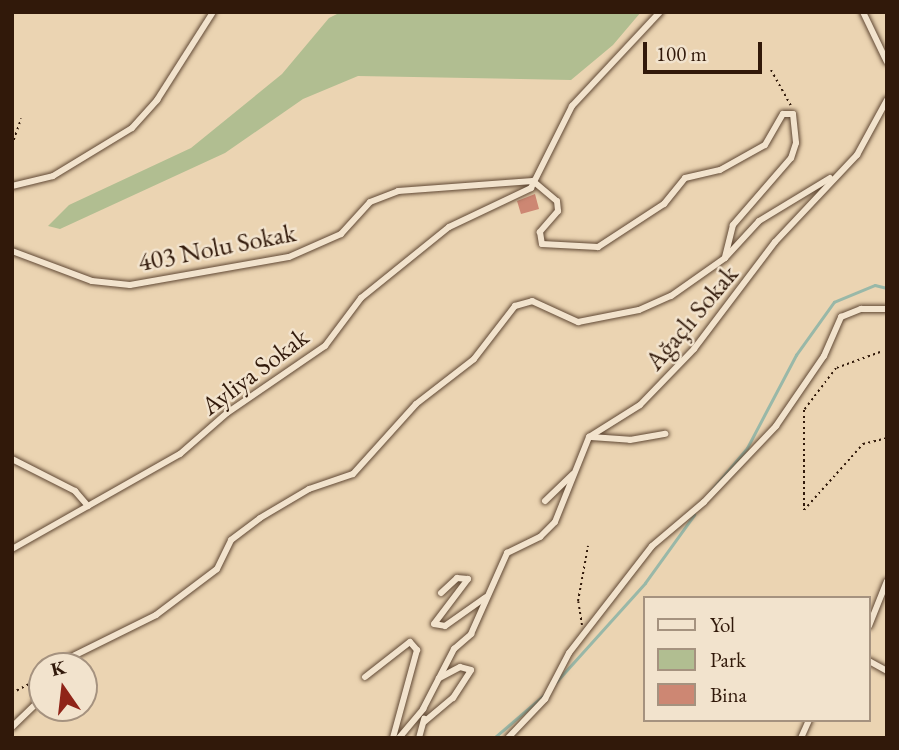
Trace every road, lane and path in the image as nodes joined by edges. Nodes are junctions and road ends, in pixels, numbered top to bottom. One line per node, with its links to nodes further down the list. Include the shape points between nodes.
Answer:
1 (213, 12): 13 (street, via 157,100 132,128 53,176)
2 (660, 12): 11 (street, via 572,107)
3 (863, 12): 4 (street)
4 (887, 62)
5 (771, 70): 7 (path, via 790,97)
6 (887, 100): 10 (street, Ağaçlı Sokak, via 857,155)
7 (787, 113): 11 (street, via 765,145 720,170 685,178 664,204 598,247 542,244 540,232 558,211 558,201); 16 (street, via 793,114 796,143 791,158 733,225)
8 (21, 119): 9 (path)
9 (12, 145)
10 (830, 178): 16 (street, via 760,221); 20 (street, Ağaçlı Sokak, via 819,202 775,243 664,382 631,412)
11 (533, 181): 15 (street, 403 Nolu Sokak, via 398,191 370,202 341,234 289,257 130,285 92,281); 25 (street, Ayliya Sokak, via 531,188 505,204 449,227 361,298 324,346 227,412 180,454)
12 (12, 186): 13 (street)
13 (26, 186): 14 (street)
14 (12, 192)
15 (12, 251)
16 (725, 257): 33 (street, via 671,296 592,321 578,322 523,302 474,359 416,404 353,474 309,489 260,518 231,540 217,569 156,615)
17 (887, 309): 32 (street, via 861,309 841,317 824,356 776,426 652,546)
18 (880, 352): 21 (path, via 836,368 804,410 804,510 863,444)
19 (665, 434): 20 (street, via 630,440)
20 (589, 437): 23 (street)
21 (887, 438)
22 (12, 459): 25 (street, via 75,491)
23 (577, 469): 24 (street); 30 (street, via 549,531 507,553)
24 (545, 501)
25 (88, 506): 27 (street, Ayliya Sokak)
26 (588, 546): 32 (path)
27 (12, 549)
28 (887, 581): 31 (street)
29 (441, 593): 30 (street, via 457,578 468,579 434,624 445,626)
30 (490, 593): 37 (street, via 471,634)
31 (871, 621)
32 (576, 646): 47 (street, via 545,699)
33 (81, 652)
34 (871, 662): 35 (street)
35 (887, 671)
36 (365, 677): 44 (street, via 410,642 417,650)
37 (437, 679): 40 (street); 42 (street, via 460,667 471,670 453,698)
38 (28, 684): 39 (path)
39 (12, 693)
40 (423, 709): 42 (street); 45 (street)
41 (28, 712): 43 (street)
42 (424, 723): 46 (street)
43 (12, 727)
44 (393, 738)
45 (399, 738)
46 (419, 738)
47 (508, 738)

